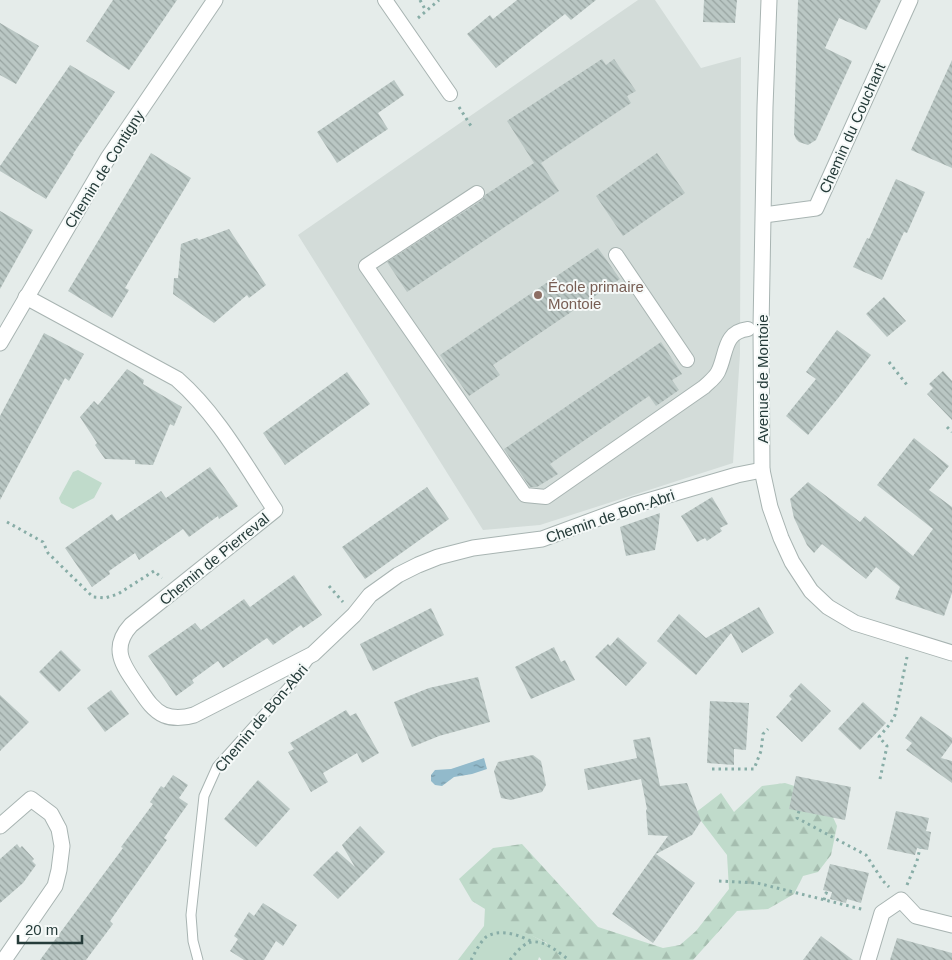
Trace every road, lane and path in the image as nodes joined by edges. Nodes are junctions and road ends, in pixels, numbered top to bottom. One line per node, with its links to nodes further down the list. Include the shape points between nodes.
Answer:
1 (215, 0): 13 (street, Chemin de Contigny, via 108,158)
2 (385, 0): 8 (street)
3 (420, 0): 7 (path)
4 (439, 0): 7 (path)
5 (769, 0): 11 (street, Avenue de Montoie)
6 (910, 0): 11 (street, Chemin du Couchant, via 816,208)
7 (426, 11): 8 (path)
8 (405, 29): 9 (street)
9 (450, 94)
10 (477, 193): 14 (street, via 366,266 525,495 546,497 704,386 717,373 732,335)
11 (764, 215): 21 (street, Avenue de Montoie)
12 (616, 255): 16 (street)
13 (26, 297): 15 (street, Chemin de Contigny); 27 (street, Chemin de Pierreval, via 177,379 213,417 275,510 124,632 121,660 150,705 165,716)
14 (748, 329)
15 (0, 343)
16 (687, 360)
17 (889, 362): 18 (path)
18 (907, 385)
19 (948, 427): 20 (path)
20 (952, 432)
21 (762, 470): 24 (street, Avenue de Montoie, via 781,538 811,591 828,607 856,623); 26 (street, Chemin de Bon-Abri, via 634,505 542,539 473,548 418,565 370,595)
22 (7, 522): 23 (path, via 43,542 48,553 93,597 118,594)
23 (154, 571)
24 (911, 639): 25 (street, Avenue de Montoie); 30 (path, via 895,715 880,737 887,746)
25 (952, 653)
26 (314, 654): 27 (street, Chemin de Bon-Abri); 42 (lane, Chemin de Bon-Abri, via 217,767 204,796 191,915)
27 (184, 718)
28 (768, 729): 29 (path, via 763,734 761,752 754,769)
29 (712, 770)
30 (880, 779)
31 (799, 811): 37 (path, via 798,818 866,855)
32 (0, 826): 41 (street, via 30,799 51,814 59,829 62,846 55,886)
33 (920, 848): 37 (path)
34 (719, 881): 36 (path, via 757,883)
35 (831, 895): 36 (path, via 826,894)
36 (824, 900): 38 (path)
37 (900, 900): 38 (street); 39 (street, via 916,916)
38 (882, 913): 46 (street)
39 (952, 925)
40 (532, 942): 43 (path, via 516,935 486,937); 44 (path, via 525,944); 45 (path, via 547,945)
41 (4, 960)
42 (198, 960)
43 (470, 960)
44 (510, 960)
45 (568, 960)
46 (868, 960)

